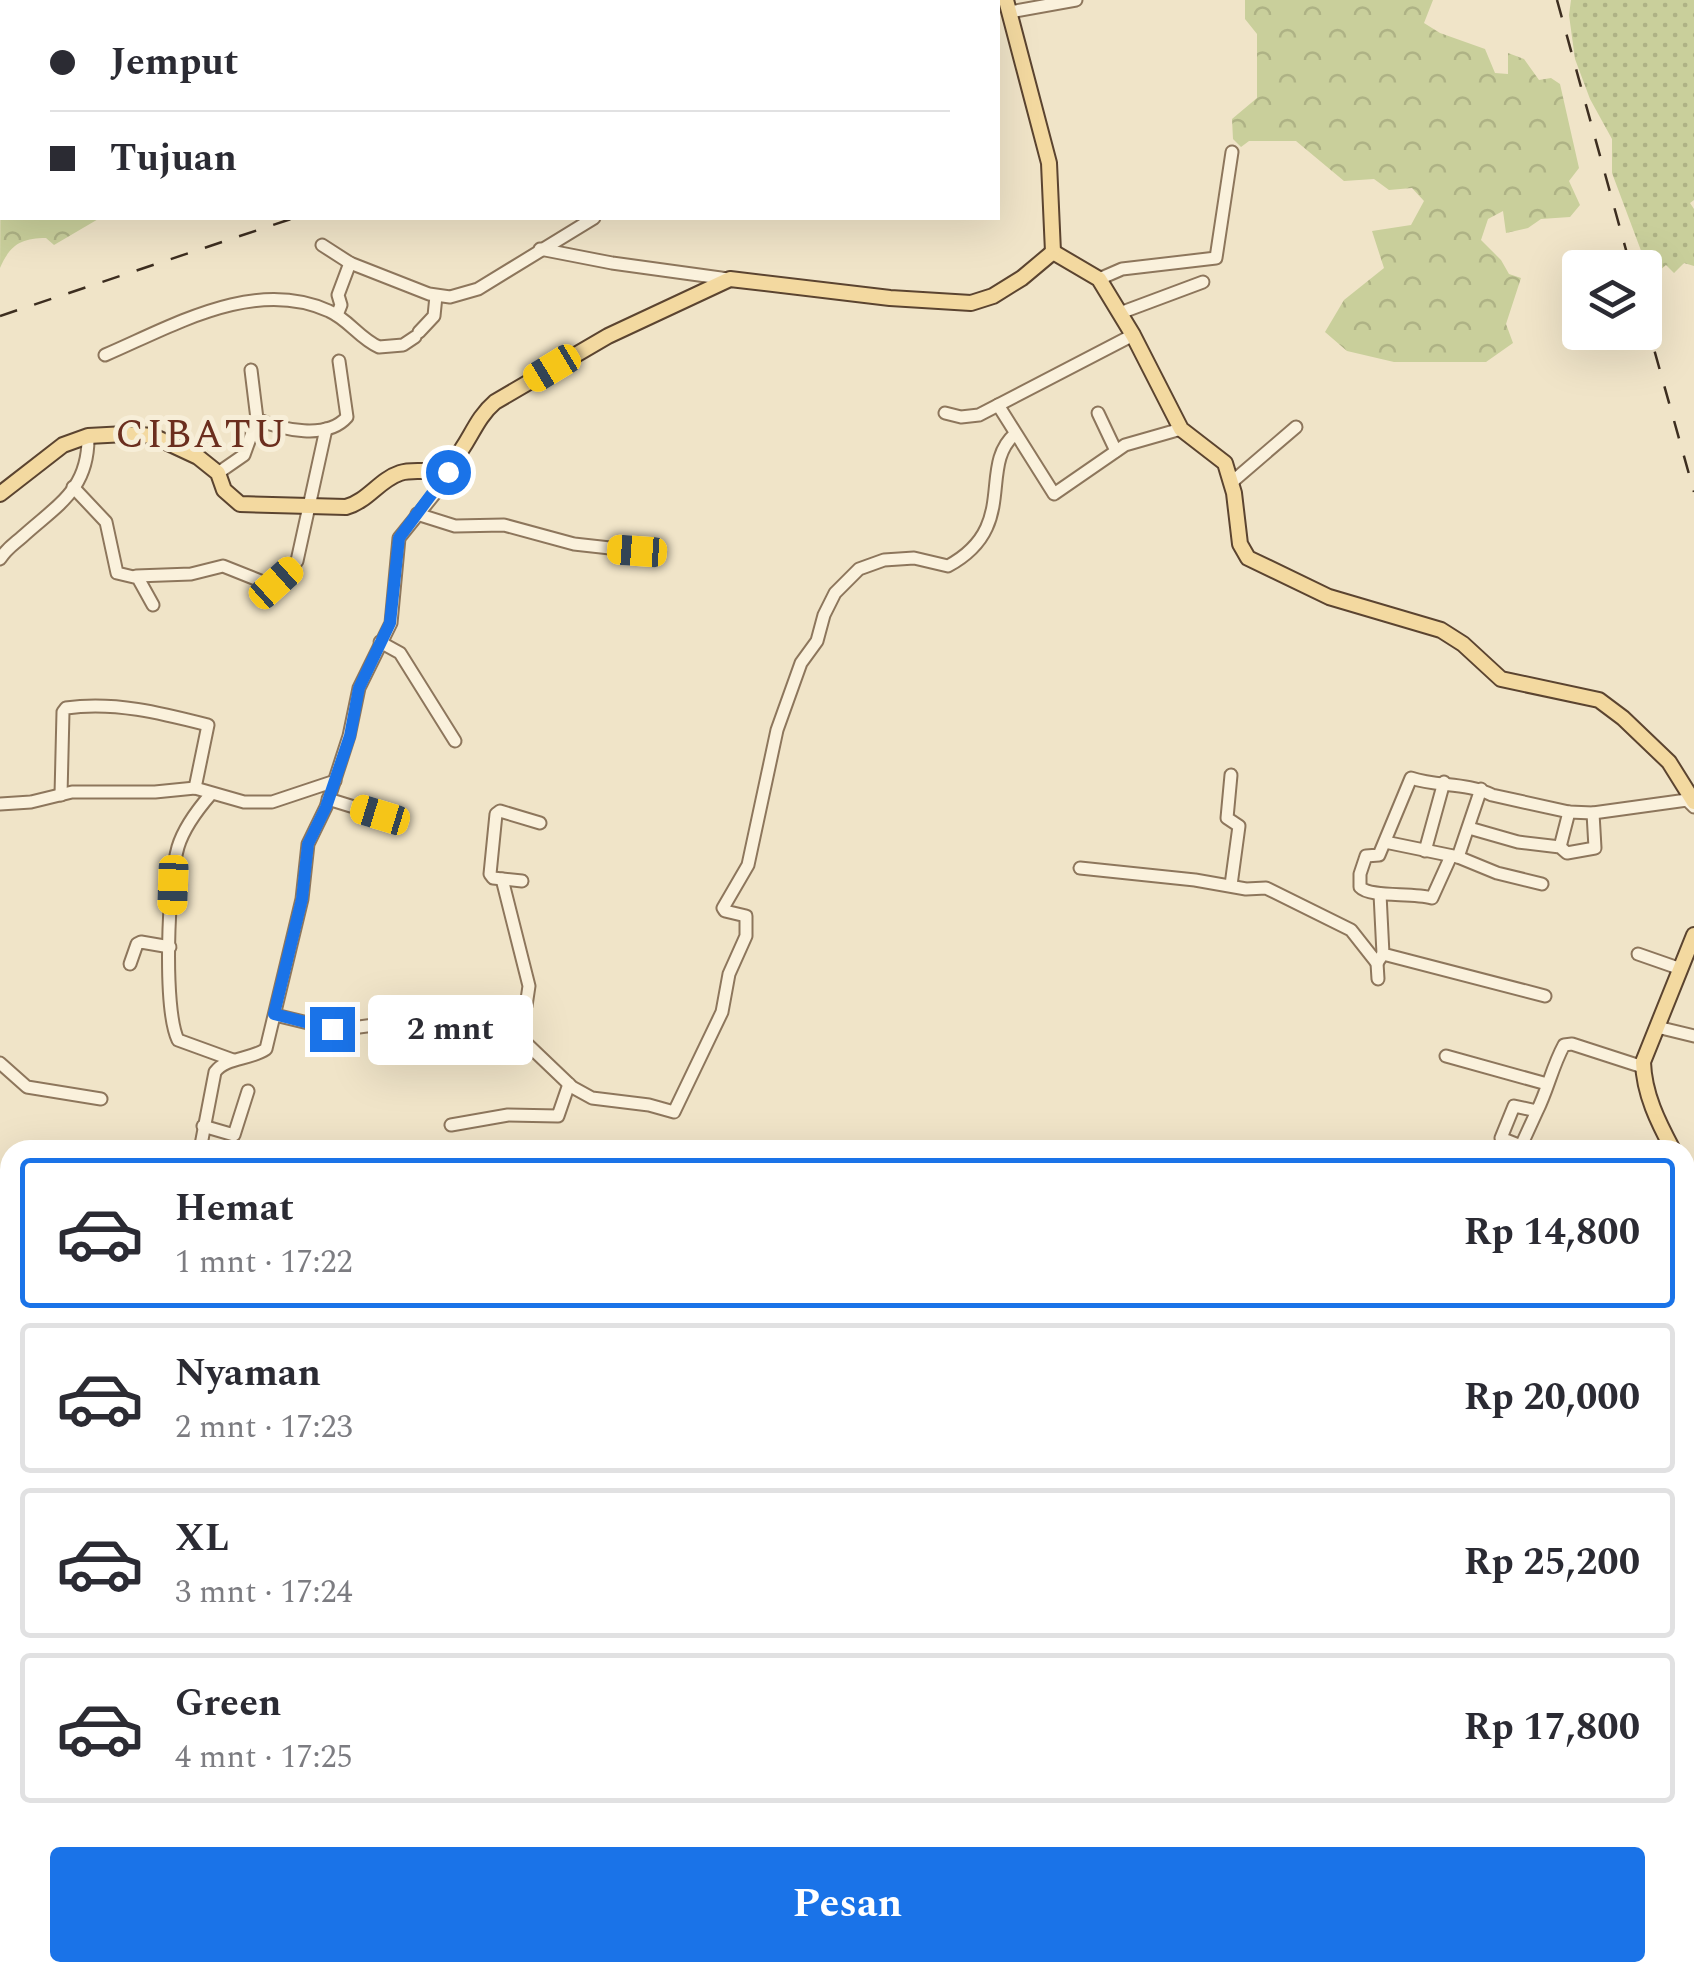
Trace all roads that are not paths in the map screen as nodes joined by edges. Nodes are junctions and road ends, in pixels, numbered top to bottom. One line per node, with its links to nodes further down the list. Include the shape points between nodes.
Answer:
1 (1076, 0): 2 (street)
2 (1008, 6): 7 (main road, via 1049,163)
3 (1232, 152): 10 (street, via 1216,258 1122,269)
4 (591, 220): 6 (street)
5 (322, 245): 8 (street)
6 (540, 249): 9 (street); 12 (street, via 478,288)
7 (1053, 252): 9 (main road, via 1022,278 971,303); 10 (main road)
8 (350, 263): 12 (street); 14 (street)
9 (730, 279): 29 (main road, via 608,336 495,402)
10 (1099, 279): 13 (main road)
11 (1203, 282): 13 (street)
12 (436, 296): 14 (street, via 434,316 404,345 379,348)
13 (1120, 313): 15 (main road)
14 (337, 315): 16 (street, via 296,301 226,305)
15 (1133, 335): 19 (street); 25 (main road)
16 (105, 355)
17 (340, 361): 24 (street, via 347,416)
18 (250, 370): 22 (street)
19 (998, 406): 20 (street, via 969,417); 26 (street)
20 (945, 413)
21 (1098, 413): 28 (street)
22 (257, 419): 24 (street); 30 (street, via 244,454)
23 (1296, 427): 31 (street)
24 (326, 429): 34 (street)
25 (1181, 429): 28 (street); 31 (main road, via 1218,455)
26 (1015, 434): 28 (street, via 1054,494); 83 (street, via 1002,446 991,520 974,546 948,566 906,558 859,568 824,614 777,730 748,865 723,908 746,916 744,942 722,1012 674,1112 598,1100)
27 (88, 436): 30 (main road, via 154,436); 32 (street, via 88,465); 33 (main road, via 62,444)
28 (1116, 451)
29 (450, 465): 34 (main road, via 400,472 359,504); 35 (street)
30 (218, 472): 34 (main road, via 224,490 240,504)
31 (1232, 482): 51 (main road, via 1248,558 1329,597 1441,630 1501,679 1599,700 1669,762)
32 (73, 487): 37 (street, via 54,513); 38 (street, via 106,522 117,572)
33 (0, 494)
34 (312, 504): 38 (street, via 297,561 273,584 223,566)
35 (417, 514): 36 (street, via 455,526 504,525 574,544); 40 (street, via 399,538 390,623)
36 (637, 551)
37 (0, 559)
38 (136, 576): 39 (street)
39 (154, 606)
40 (380, 642): 41 (street, via 400,653); 43 (street, via 359,688)
41 (455, 741)
42 (1231, 775): 65 (street, via 1226,818 1239,826)
43 (335, 781): 48 (street, via 272,802); 49 (street)
44 (1444, 782): 46 (street); 57 (street, via 1411,778); 59 (street)
45 (194, 788): 47 (street); 47 (street, via 208,725 82,706 63,712); 48 (street)
46 (1480, 789): 52 (street); 56 (street)
47 (61, 794): 50 (street)
48 (211, 794): 68 (street, via 178,847)
49 (328, 800): 54 (street); 75 (street, via 308,844)
50 (0, 804)
51 (1694, 804): 53 (street)
52 (1569, 812): 53 (street); 58 (street)
53 (1593, 813): 58 (street, via 1596,848 1567,853)
54 (380, 815)
55 (540, 823): 62 (street, via 497,812 490,874)
56 (1468, 828): 58 (street); 60 (street)
57 (1384, 842): 59 (street); 66 (street, via 1379,856 1366,856 1360,874 1364,892)
58 (1560, 847)
59 (1425, 851): 60 (street)
60 (1454, 857): 64 (street); 66 (street, via 1432,898)
61 (1080, 868): 65 (street)
62 (502, 879): 63 (street); 77 (street, via 529,986 526,1006)
63 (522, 882)
64 (1542, 884)
65 (1231, 885): 70 (street, via 1288,896 1351,930)
66 (1380, 894): 70 (street)
67 (1694, 935): 72 (main road)
68 (170, 947): 71 (street, via 141,942); 80 (street, via 176,1036)
69 (1638, 954): 72 (street)
70 (1380, 958): 73 (street); 74 (street)
71 (130, 964)
72 (1681, 969): 76 (main road)
73 (1378, 979)
74 (1544, 996)
75 (274, 1014): 77 (street, via 336,1030 449,1025); 80 (street, via 266,1049)
76 (1657, 1027): 78 (street); 82 (main road)
77 (507, 1034): 83 (street)
78 (1694, 1036)
79 (1446, 1056): 84 (street)
80 (235, 1061): 89 (street, via 215,1072)
81 (0, 1063): 86 (street, via 27,1087)
82 (1643, 1068): 84 (street, via 1564,1045); 93 (main road)
83 (570, 1084): 88 (street, via 558,1116 508,1115)
84 (1547, 1084): 87 (street)
85 (248, 1091): 89 (street, via 234,1136)
86 (101, 1098)
87 (1536, 1111): 91 (street, via 1514,1106); 92 (street)
88 (451, 1125)
89 (203, 1126): 90 (street)
90 (201, 1140)
91 (1506, 1140)
92 (1527, 1140)
93 (1668, 1140)

